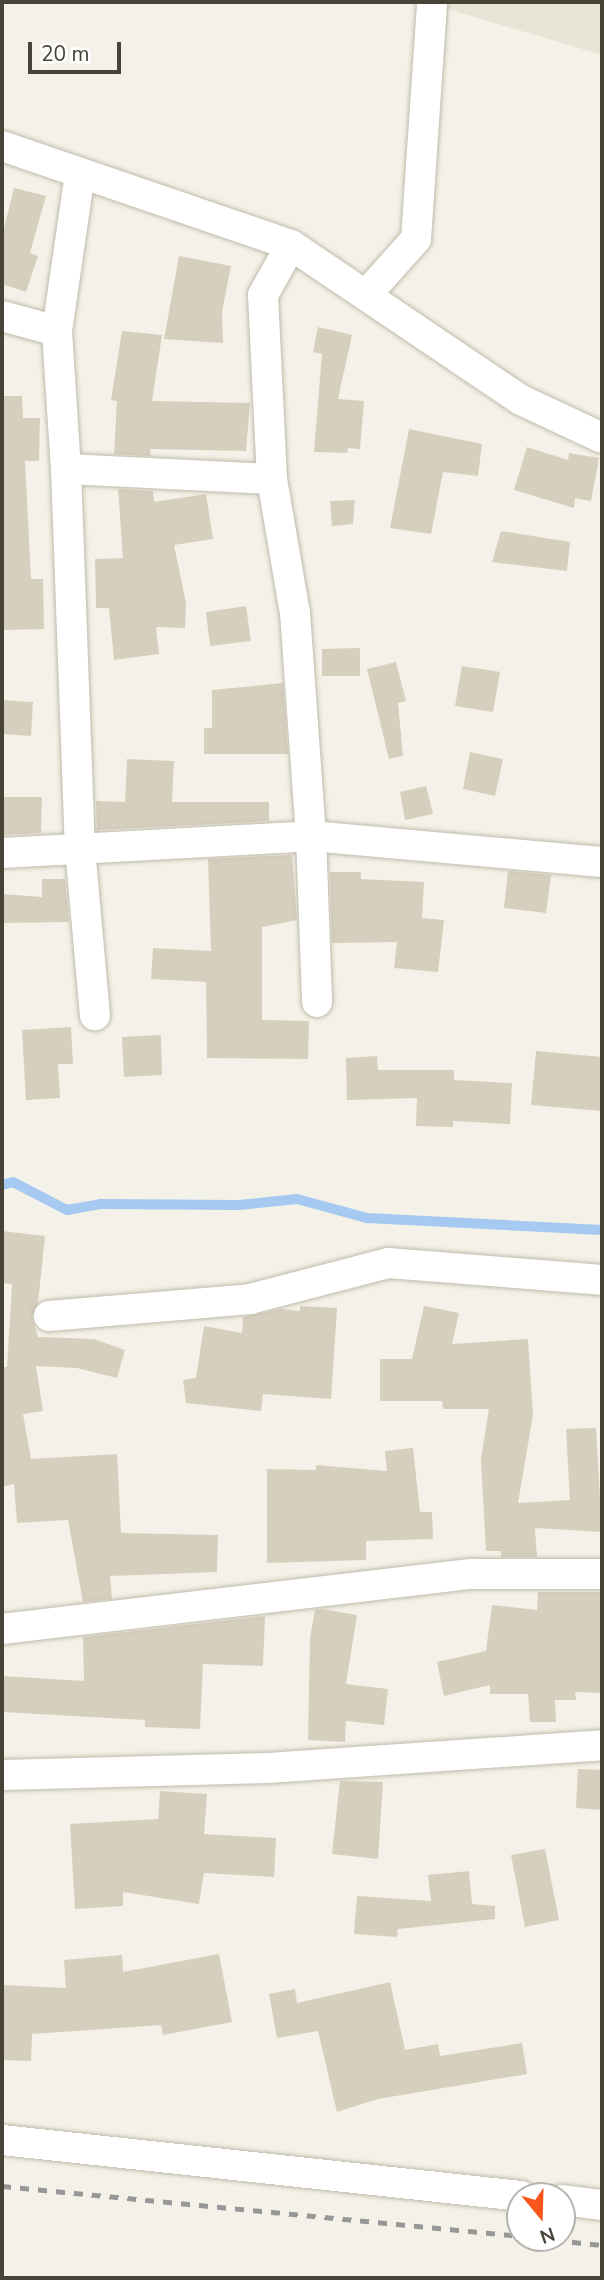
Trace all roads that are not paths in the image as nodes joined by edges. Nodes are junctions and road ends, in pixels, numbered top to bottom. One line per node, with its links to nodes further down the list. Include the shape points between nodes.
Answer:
1 (432, 2): 5 (street, via 416,239)
2 (2, 146): 3 (street)
3 (80, 174): 4 (street); 7 (street)
4 (290, 245): 5 (street); 10 (street, via 263,295)
5 (366, 295): 8 (street, via 521,400)
6 (2, 316): 7 (street)
7 (57, 331): 9 (street)
8 (602, 438)
9 (66, 469): 10 (street); 12 (street)
10 (272, 478): 11 (street, via 295,613)
11 (311, 836): 12 (street); 14 (street); 15 (street)
12 (80, 848): 13 (street); 16 (street)
13 (2, 853)
14 (602, 862)
15 (317, 1002)
16 (95, 1015)
17 (602, 1280): 18 (street, via 388,1263 250,1299)
18 (49, 1316)
19 (602, 1574): 20 (street, via 473,1574)
20 (2, 1629)
21 (602, 1745): 22 (street, via 268,1768)
22 (2, 1775)
23 (2, 2140): 24 (street)
24 (506, 2194)
25 (576, 2202): 26 (street)
26 (602, 2205)

